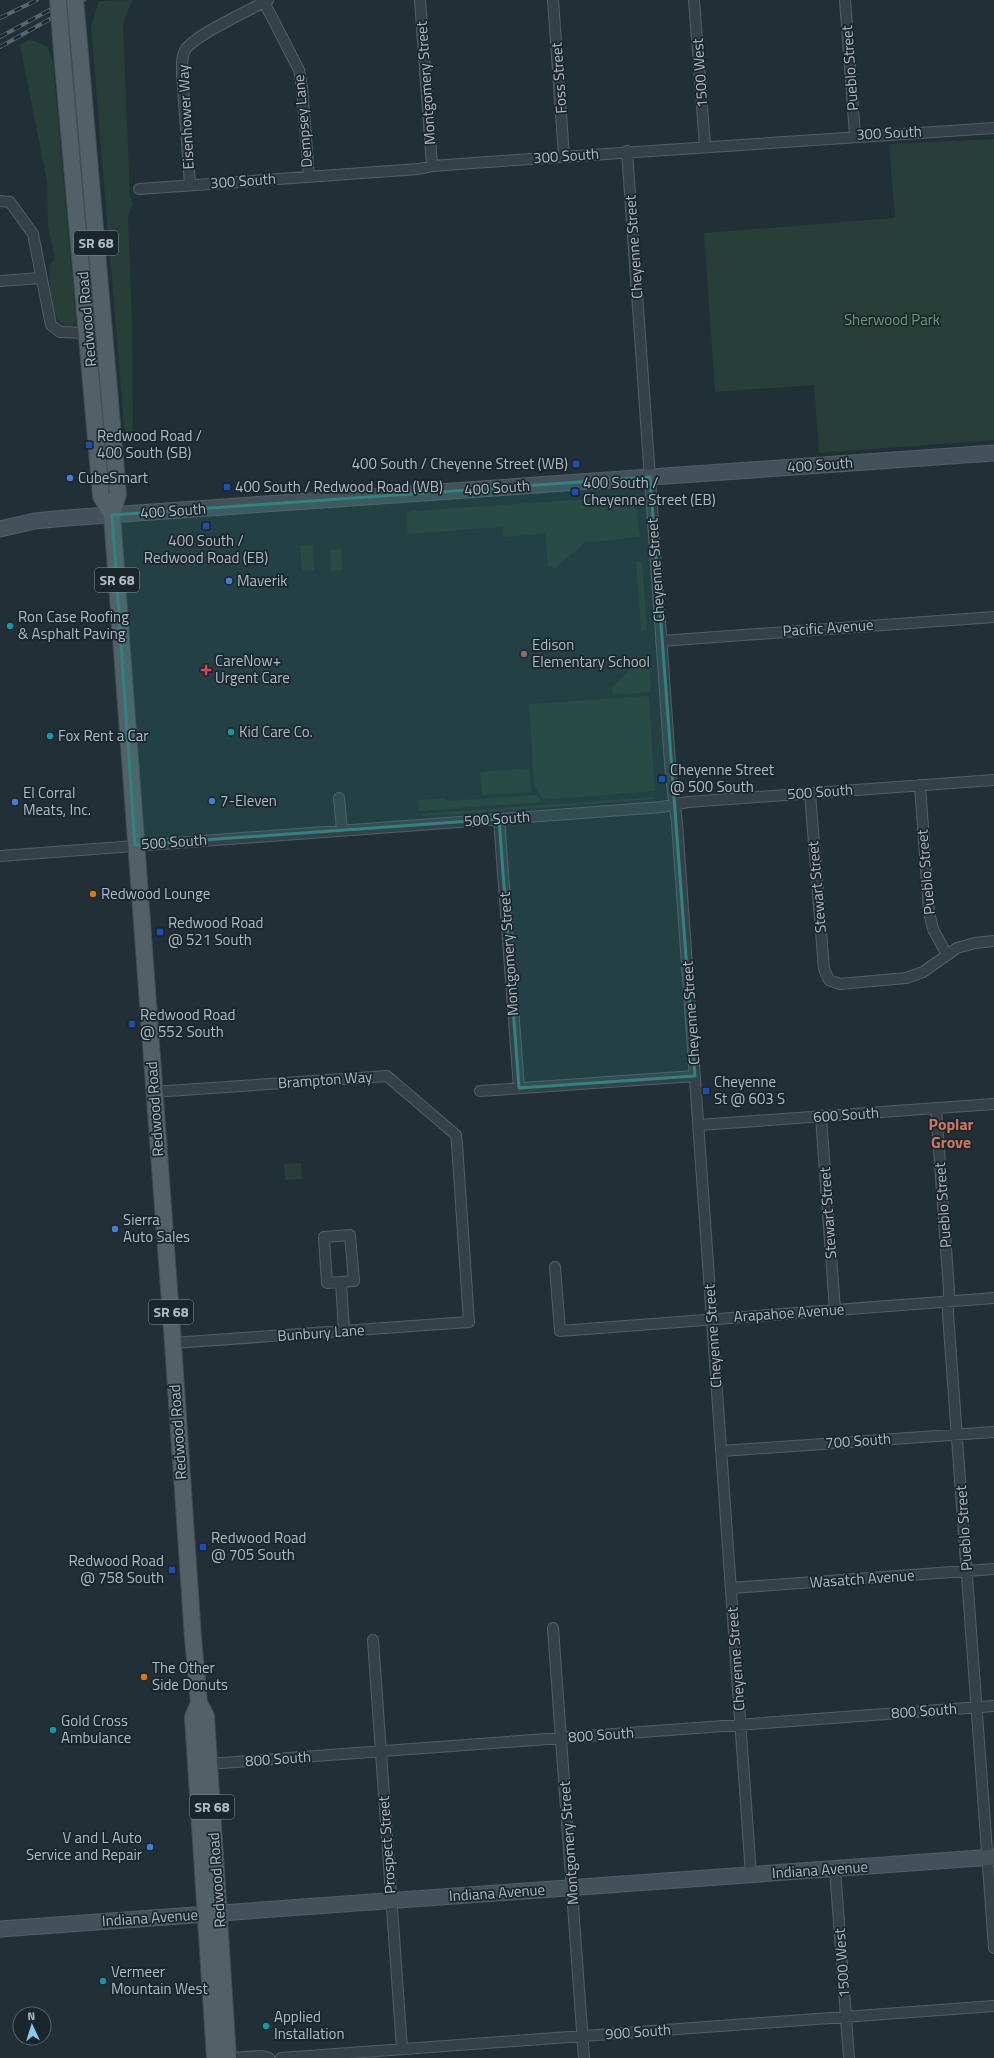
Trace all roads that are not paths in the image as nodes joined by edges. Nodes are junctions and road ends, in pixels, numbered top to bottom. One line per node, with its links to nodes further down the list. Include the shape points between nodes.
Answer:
1 (58, 0): 20 (main road, Redwood Road / SR 68, bridge)
2 (75, 0): 23 (main road, Redwood Road / SR 68, bridge, via 118,494)
3 (420, 0): 13 (street, Montgomery Street)
4 (553, 0): 12 (street, Foss Street)
5 (694, 0): 10 (street, 1500 West)
6 (845, 0): 9 (street, Pueblo Street)
7 (266, 1): 14 (street, Dempsey Lane, via 299,70); 15 (street, Eisenhower Way, via 197,39 185,50 182,74)
8 (994, 128): 9 (street, 300 South)
9 (855, 135): 10 (street, 300 South)
10 (705, 146): 11 (street, 300 South)
11 (627, 151): 12 (street, 300 South); 22 (street, Cheyenne Street)
12 (564, 156): 13 (street, 300 South)
13 (432, 166): 14 (street, 300 South)
14 (309, 177): 15 (street, 300 South)
15 (190, 185): 16 (street, 300 South)
16 (139, 189)
17 (0, 201): 18 (street, via 10,202 33,234)
18 (41, 278): 19 (street); 20 (street, via 51,325 60,332)
19 (0, 281)
20 (88, 333): 23 (main road, Redwood Road / SR 68, via 101,496)
21 (994, 453): 22 (street, 400 South)
22 (650, 477): 23 (street, 400 South); 26 (street, Cheyenne Street)
23 (112, 515): 24 (street, 400 South, via 50,520); 34 (main road, Redwood Road / SR 68)
24 (0, 529)
25 (994, 617): 26 (street, Pacific Avenue)
26 (661, 641): 31 (street, Cheyenne Street)
27 (994, 780): 28 (street, 500 South)
28 (920, 785): 29 (street, 500 South); 37 (street, Pueblo Street, via 929,912 932,929)
29 (810, 793): 31 (street, 500 South); 37 (street, Stewart Street, via 824,969 829,980 840,984 906,978 923,972)
30 (339, 798): 33 (street)
31 (674, 805): 32 (street, 500 South); 38 (street, Cheyenne Street, via 678,823)
32 (500, 819): 33 (street, 500 South); 39 (street, Montgomery Street)
33 (342, 830): 34 (street, 500 South)
34 (135, 845): 35 (street, 500 South); 41 (main road, Redwood Road / SR 68)
35 (0, 856)
36 (994, 941): 37 (street, via 964,946)
37 (947, 955)
38 (695, 1076): 39 (street); 45 (street, Cheyenne Street)
39 (518, 1088): 40 (street)
40 (480, 1091)
41 (153, 1092): 52 (street, Brampton Way, via 387,1076 456,1135); 54 (main road, Redwood Road / SR 68)
42 (994, 1104): 43 (street, 600 South)
43 (936, 1108): 44 (street, 600 South); 49 (street, Pueblo Street)
44 (822, 1116): 45 (street, 600 South); 50 (street, Stewart Street)
45 (699, 1125): 51 (street, Cheyenne Street)
46 (555, 1267): 51 (street, Arapahoe Avenue, via 560,1331)
47 (341, 1282): 47 (street, via 327,1283 324,1237 350,1235 354,1281); 53 (street)
48 (994, 1298): 49 (street, Arapahoe Avenue)
49 (948, 1302): 50 (street, Arapahoe Avenue); 56 (street, Pueblo Street)
50 (835, 1310): 51 (street, Arapahoe Avenue)
51 (712, 1319): 57 (street, Cheyenne Street)
52 (469, 1322): 53 (street, Bunbury Lane)
53 (344, 1331): 54 (street, Bunbury Lane)
54 (173, 1343): 63 (main road, Redwood Road / SR 68, via 177,1427)
55 (994, 1432): 56 (street, 700 South)
56 (957, 1434): 57 (street, 700 South); 59 (street, Pueblo Street)
57 (721, 1451): 60 (street, Cheyenne Street)
58 (994, 1569): 59 (street, Wasatch Avenue)
59 (967, 1571): 60 (street, Wasatch Avenue); 65 (street, Pueblo Street)
60 (731, 1588): 66 (street, Cheyenne Street)
61 (553, 1628): 67 (street, Montgomery Street)
62 (373, 1640): 68 (street, Prospect Street)
63 (199, 1703): 69 (main road, Redwood Road / SR 68, via 206,1716); 75 (main road, Redwood Road / SR 68, via 193,1718)
64 (994, 1706): 65 (street, 800 South)
65 (977, 1707): 66 (street, 800 South); 70 (street, Pueblo Street)
66 (740, 1725): 67 (street, 800 South); 72 (street, Cheyenne Street)
67 (561, 1738): 68 (street, 800 South); 73 (street, Montgomery Street)
68 (381, 1751): 69 (street, 800 South); 74 (street, Prospect Street)
69 (208, 1764): 75 (main road, Redwood Road / SR 68)
70 (991, 1857): 71 (street, Indiana Avenue); 77 (street, Pueblo Street)
71 (835, 1869): 72 (street, Indiana Avenue); 79 (street, 1500 West)
72 (751, 1875): 73 (street, Indiana Avenue)
73 (572, 1888): 74 (street, Indiana Avenue); 80 (street, Montgomery Street)
74 (391, 1900): 75 (street, Indiana Avenue); 81 (street, Prospect Street)
75 (212, 1913): 76 (street, Indiana Avenue); 82 (main road, Redwood Road / SR 68); 83 (main road, Redwood Road / SR 68)
76 (0, 1929)
77 (994, 1948)
78 (994, 2006): 79 (street, 900 South)
79 (846, 2017): 80 (street, 900 South); 87 (street, 1500 West)
80 (582, 2036): 81 (street, 900 South); 86 (street, Montgomery Street)
81 (402, 2049): 85 (street, 900 South)
82 (215, 2058)
83 (229, 2058): 84 (street)
84 (269, 2058)
85 (282, 2058)
86 (584, 2058)
87 (849, 2058)

